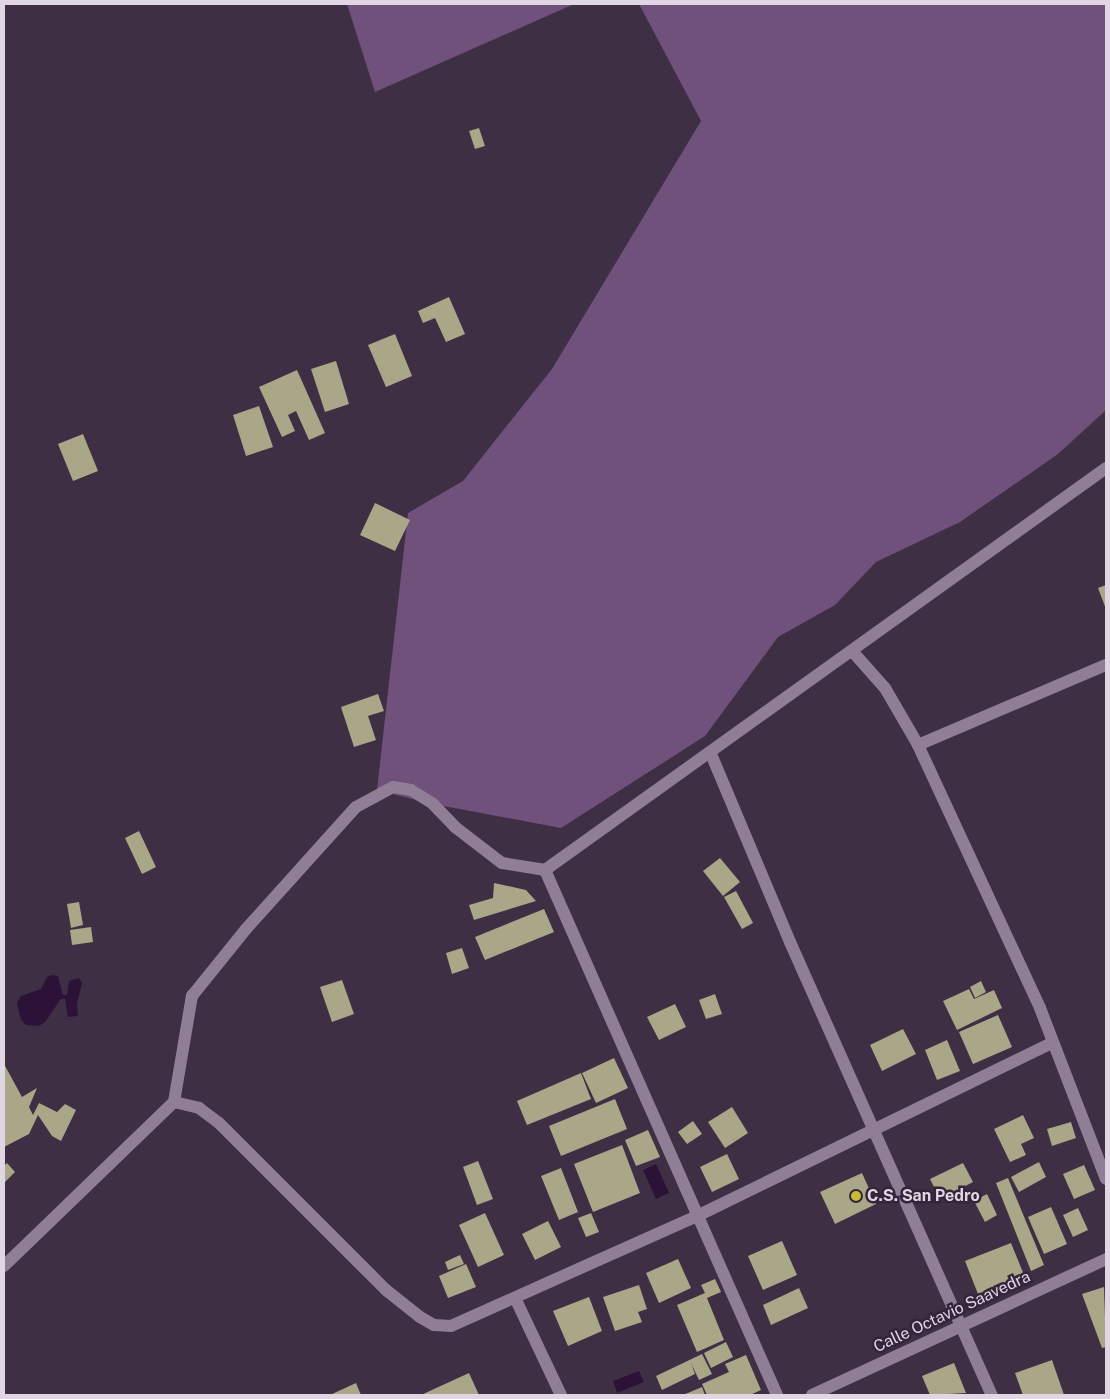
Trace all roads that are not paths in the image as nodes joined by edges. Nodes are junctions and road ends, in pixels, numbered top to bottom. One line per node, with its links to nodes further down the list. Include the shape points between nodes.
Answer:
1 (1106, 468): 2 (street)
2 (853, 652): 4 (street, via 885,688); 5 (street, via 804,682)
3 (1106, 665): 4 (street)
4 (918, 745): 7 (street, via 1040,1008)
5 (710, 754): 6 (street); 9 (street)
6 (545, 870): 8 (street, via 502,863 455,827 433,804 411,790 393,786 356,807 258,914 192,996); 11 (street)
7 (1052, 1043): 9 (street); 10 (street)
8 (174, 1102): 13 (street); 14 (street, via 200,1108 219,1123 386,1290 420,1317 434,1325 451,1326)
9 (874, 1128): 11 (street); 15 (street)
10 (1106, 1179)
11 (697, 1216): 14 (street); 17 (street)
12 (1106, 1259): 15 (street, Calle Octavio Saavedra)
13 (4, 1266)
14 (516, 1300): 16 (street)
15 (959, 1325): 18 (street, Calle Octavio Saavedra); 19 (street)
16 (561, 1395)
17 (777, 1395)
18 (812, 1395)
19 (992, 1395)

